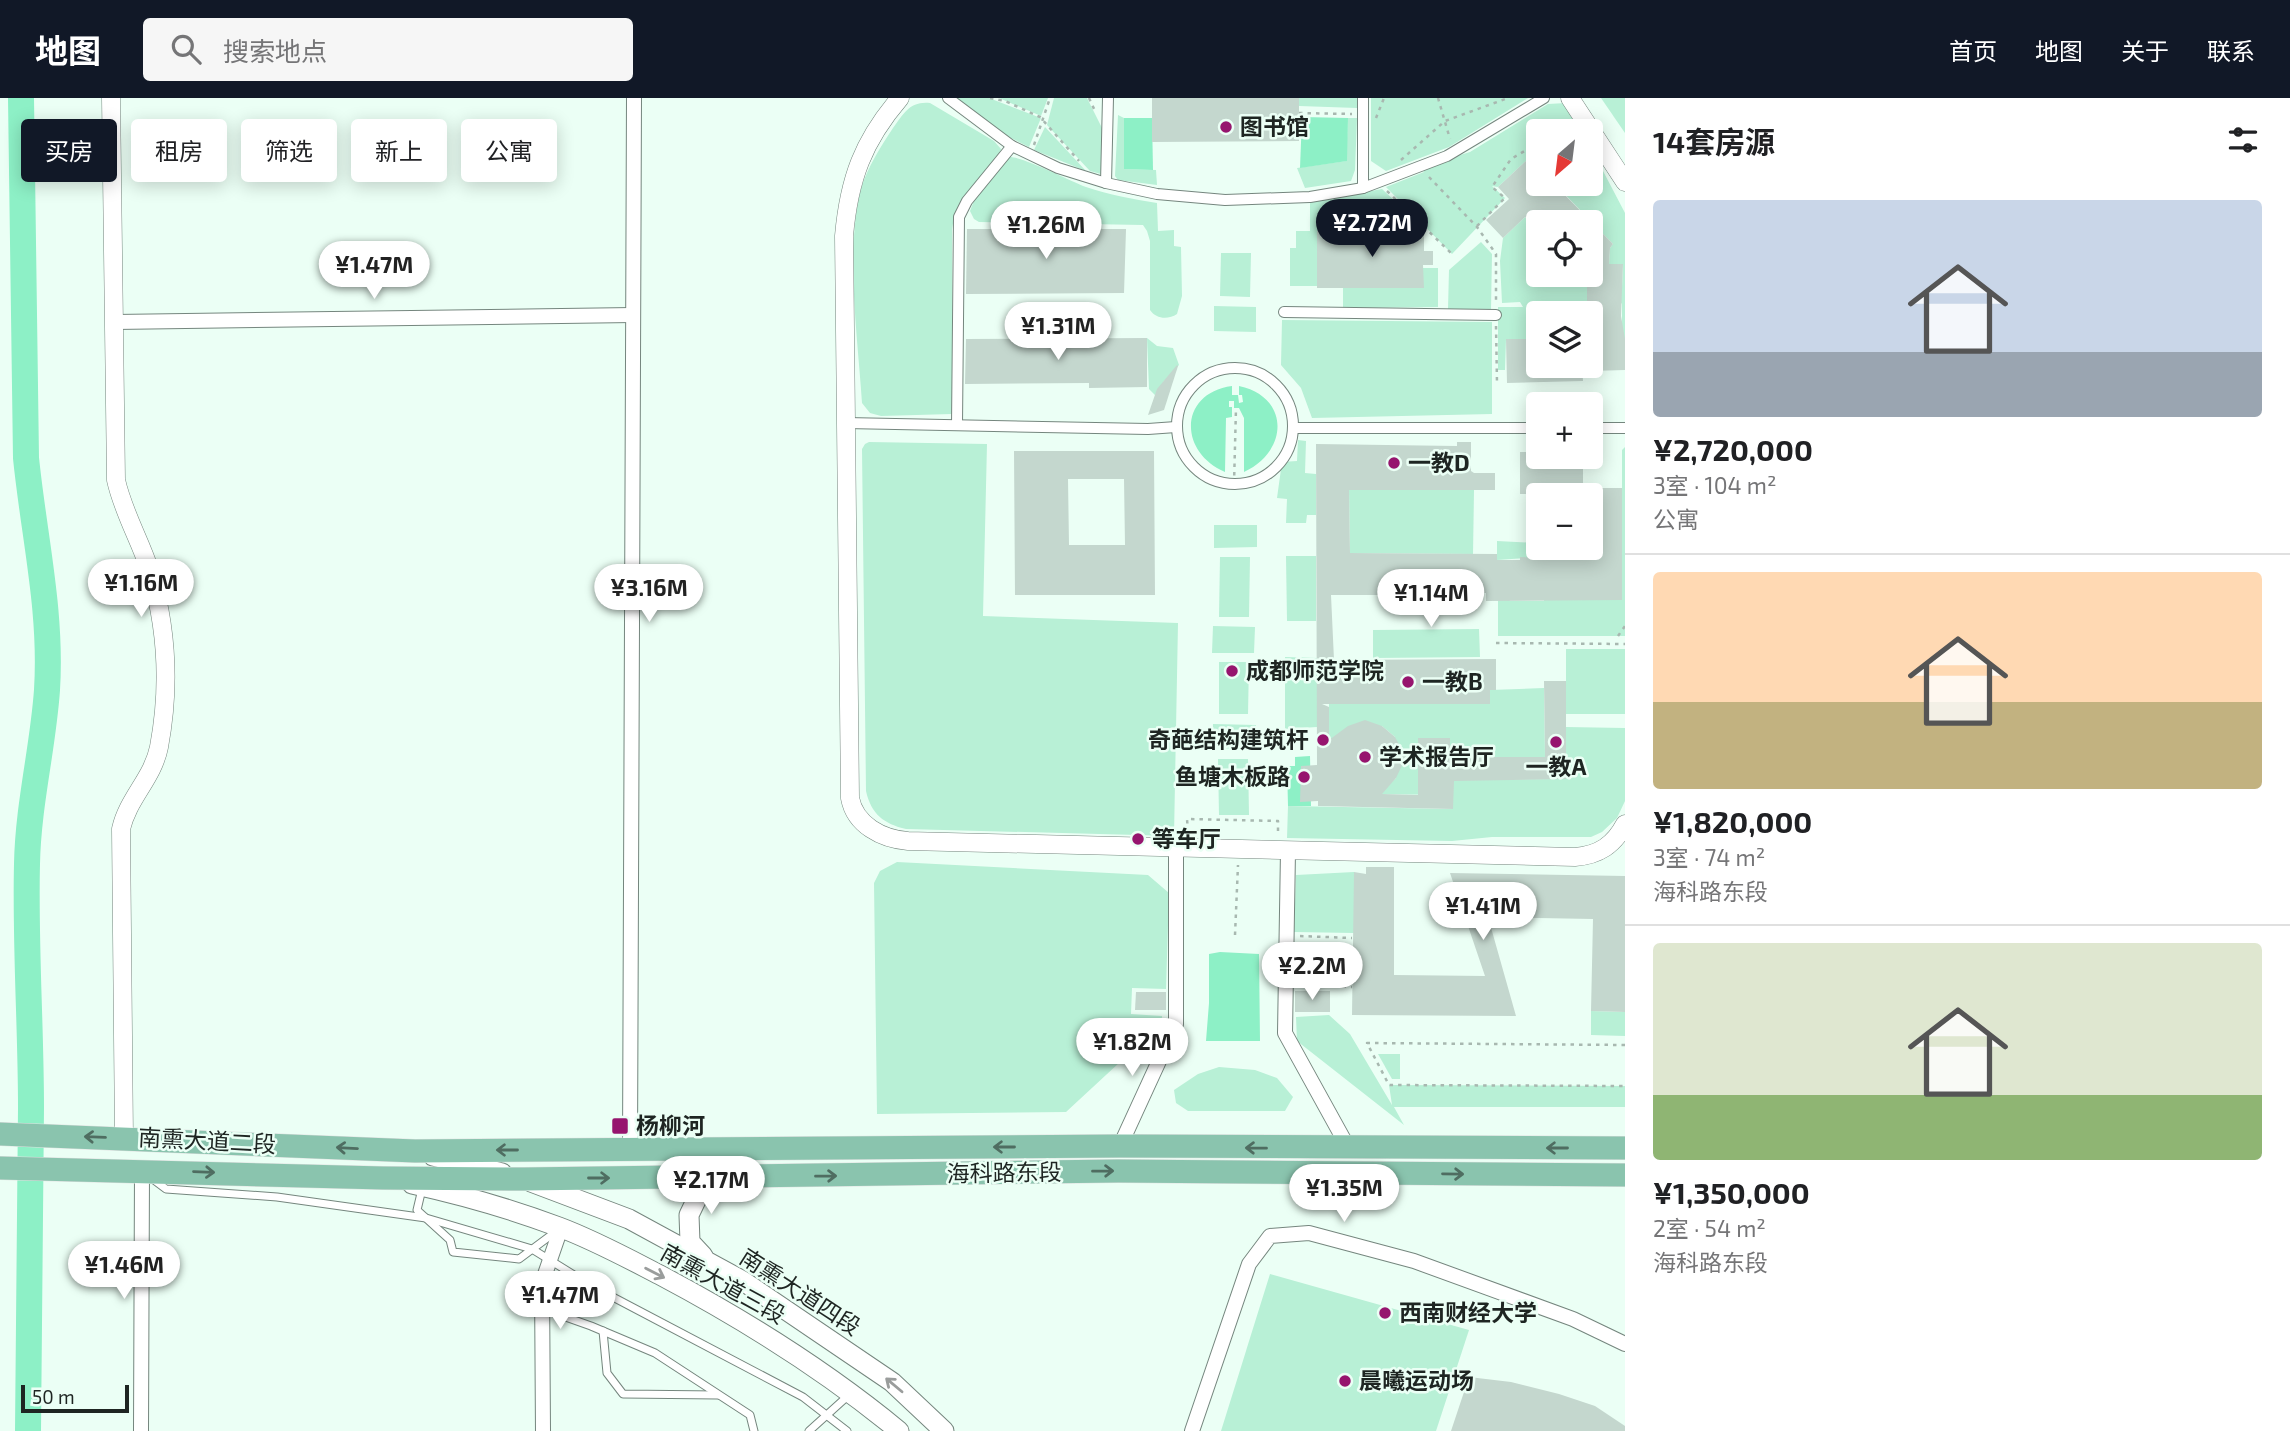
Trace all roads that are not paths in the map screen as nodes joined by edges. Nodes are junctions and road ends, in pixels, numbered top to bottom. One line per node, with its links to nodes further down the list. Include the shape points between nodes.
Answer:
1 (111, 98): 16 (street)
2 (634, 98): 14 (street)
3 (900, 98): 17 (street, via 865,147 847,201)
4 (948, 98): 9 (street)
5 (1108, 98): 10 (street)
6 (1363, 98): 12 (street)
7 (1544, 98): 12 (street, via 1453,152)
8 (1570, 98): 11 (street)
9 (1012, 146): 10 (street, via 1058,168); 18 (street, via 959,217)
10 (1101, 181): 12 (street, via 1157,194 1225,200 1310,197)
11 (1625, 182)
12 (1363, 188)
13 (1284, 312): 15 (street)
14 (633, 315): 16 (street); 32 (street)
15 (1496, 315)
16 (115, 322): 28 (street, via 116,480 149,569 167,669 159,750 124,813 121,829)
17 (846, 423): 18 (street); 25 (street, via 849,798 859,818 881,836 908,842)
18 (957, 425): 19 (street)
19 (1176, 427): 20 (street, via 1190,464 1205,477 1224,484 1263,478 1279,466 1290,449); 20 (street, via 1179,408 1201,378 1237,368 1255,371 1278,387 1292,411)
20 (1294, 428): 21 (street)
21 (1526, 428)
22 (1603, 428): 23 (street)
23 (1625, 428)
24 (1625, 824): 26 (street, via 1613,843 1584,856)
25 (1182, 849): 26 (street); 29 (street, via 1177,1024)
26 (1282, 850): 31 (street, via 1285,1033)
27 (0, 1134): 28 (main road, 南熏大道二段, one-way to 27)
28 (124, 1138): 33 (main road, 南熏大道二段, one-way to 28)
29 (1120, 1146): 31 (main road, 海科路东段, one-way to 29); 32 (main road, 海科路东段, one-way to 32)
30 (1625, 1148): 31 (main road, 海科路东段, one-way to 31)
31 (1349, 1149)
32 (630, 1150): 33 (main road, 海科路东段, one-way to 33)
33 (415, 1151): 39 (main road, 南熏大道四段)
34 (0, 1168): 35 (main road, 南熏大道二段)
35 (142, 1171): 38 (main road, 南熏大道二段, one-way to 38); 41 (lane, via 166,1189 277,1198); 52 (street)
36 (1625, 1175): 37 (main road, 海科路东段, one-way to 36, via 1118,1171)
37 (733, 1177): 39 (main road, 海科路东段, one-way to 37); 45 (main road, via 702,1188 689,1215 690,1242)
38 (383, 1178): 39 (main road, 海科路东段); 40 (main road, 南熏大道三段)
39 (524, 1179): 45 (main road, 南熏大道四段, via 629,1219)
40 (422, 1186): 41 (lane, via 416,1210); 42 (main road, 南熏大道三段)
41 (426, 1219): 43 (lane); 43 (lane, via 450,1240 453,1252 519,1259)
42 (561, 1228): 43 (lane); 44 (street); 49 (main road, 南熏大道三段, one-way to 49, via 712,1302)
43 (532, 1249): 44 (lane)
44 (549, 1262): 46 (street, via 542,1283); 51 (lane, via 803,1397)
45 (708, 1262): 58 (main road, 南熏大道四段, one-way to 45, via 892,1382)
46 (542, 1309): 47 (lane); 53 (street)
47 (603, 1331): 50 (lane, via 655,1353); 50 (lane, via 607,1373 623,1394)
48 (1625, 1344): 59 (street, via 1573,1319 1414,1261 1309,1233 1270,1236 1249,1264)
49 (851, 1392): 51 (lane); 57 (main road, 南熏大道三段)
50 (720, 1395): 54 (lane, via 750,1415)
51 (827, 1415): 55 (lane); 56 (lane)
52 (141, 1431)
53 (543, 1431)
54 (754, 1431)
55 (809, 1431)
56 (847, 1431)
57 (899, 1431)
58 (944, 1431)
59 (1192, 1431)

